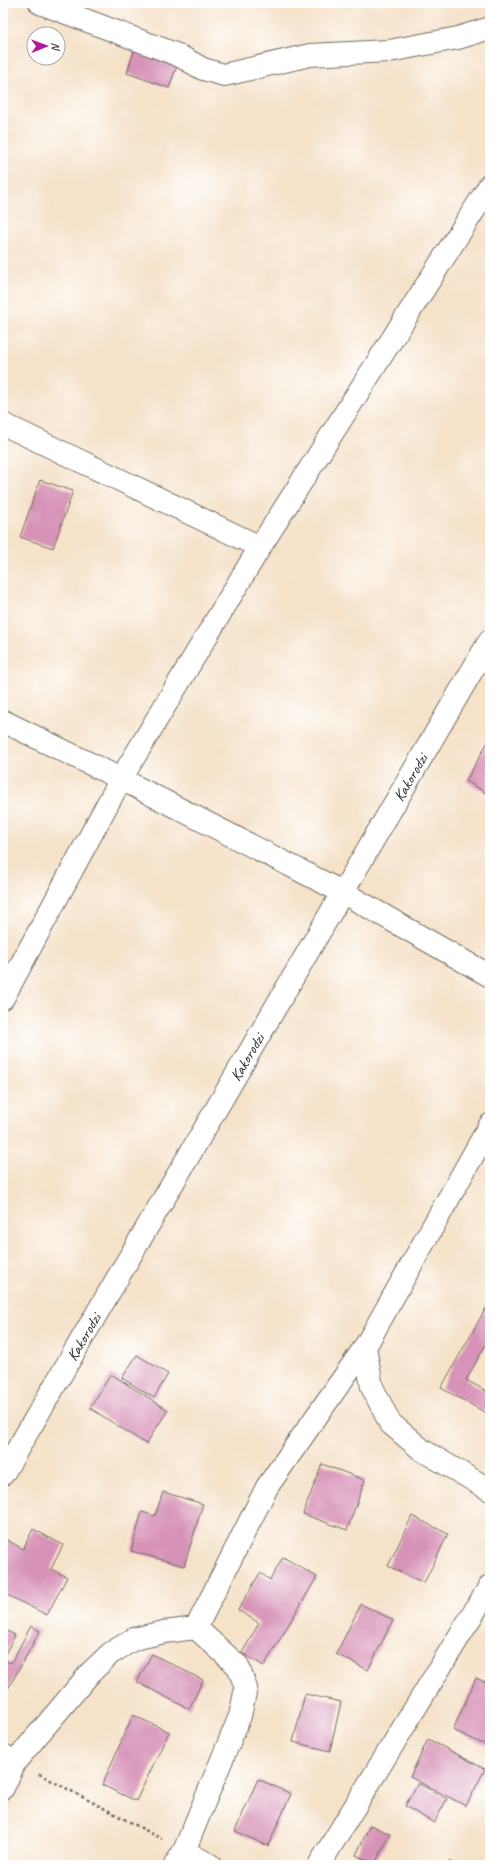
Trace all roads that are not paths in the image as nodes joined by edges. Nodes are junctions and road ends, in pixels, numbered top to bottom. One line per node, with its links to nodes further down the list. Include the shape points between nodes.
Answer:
1 (40, 3): 2 (street, via 178,55 203,69 224,75 310,55 390,51 458,38)
2 (490, 28)
3 (490, 185): 5 (street)
4 (3, 424): 5 (street)
5 (260, 547): 8 (street)
6 (490, 640): 9 (street, Kakorodzi)
7 (3, 722): 8 (street)
8 (122, 778): 9 (street); 11 (street)
9 (342, 892): 10 (street); 14 (street, Kakorodzi)
10 (490, 976)
11 (3, 998)
12 (490, 1125): 13 (street)
13 (365, 1347): 15 (street, via 372,1387 390,1424 422,1450); 17 (street, via 267,1487)
14 (3, 1474)
15 (490, 1490)
16 (490, 1586): 22 (street)
17 (196, 1628): 18 (street, via 134,1639 111,1653); 20 (street, via 238,1666 246,1688 240,1716)
18 (9, 1758): 19 (street)
19 (3, 1788)
20 (179, 1858): 21 (street)
21 (210, 1865)
22 (319, 1865)

